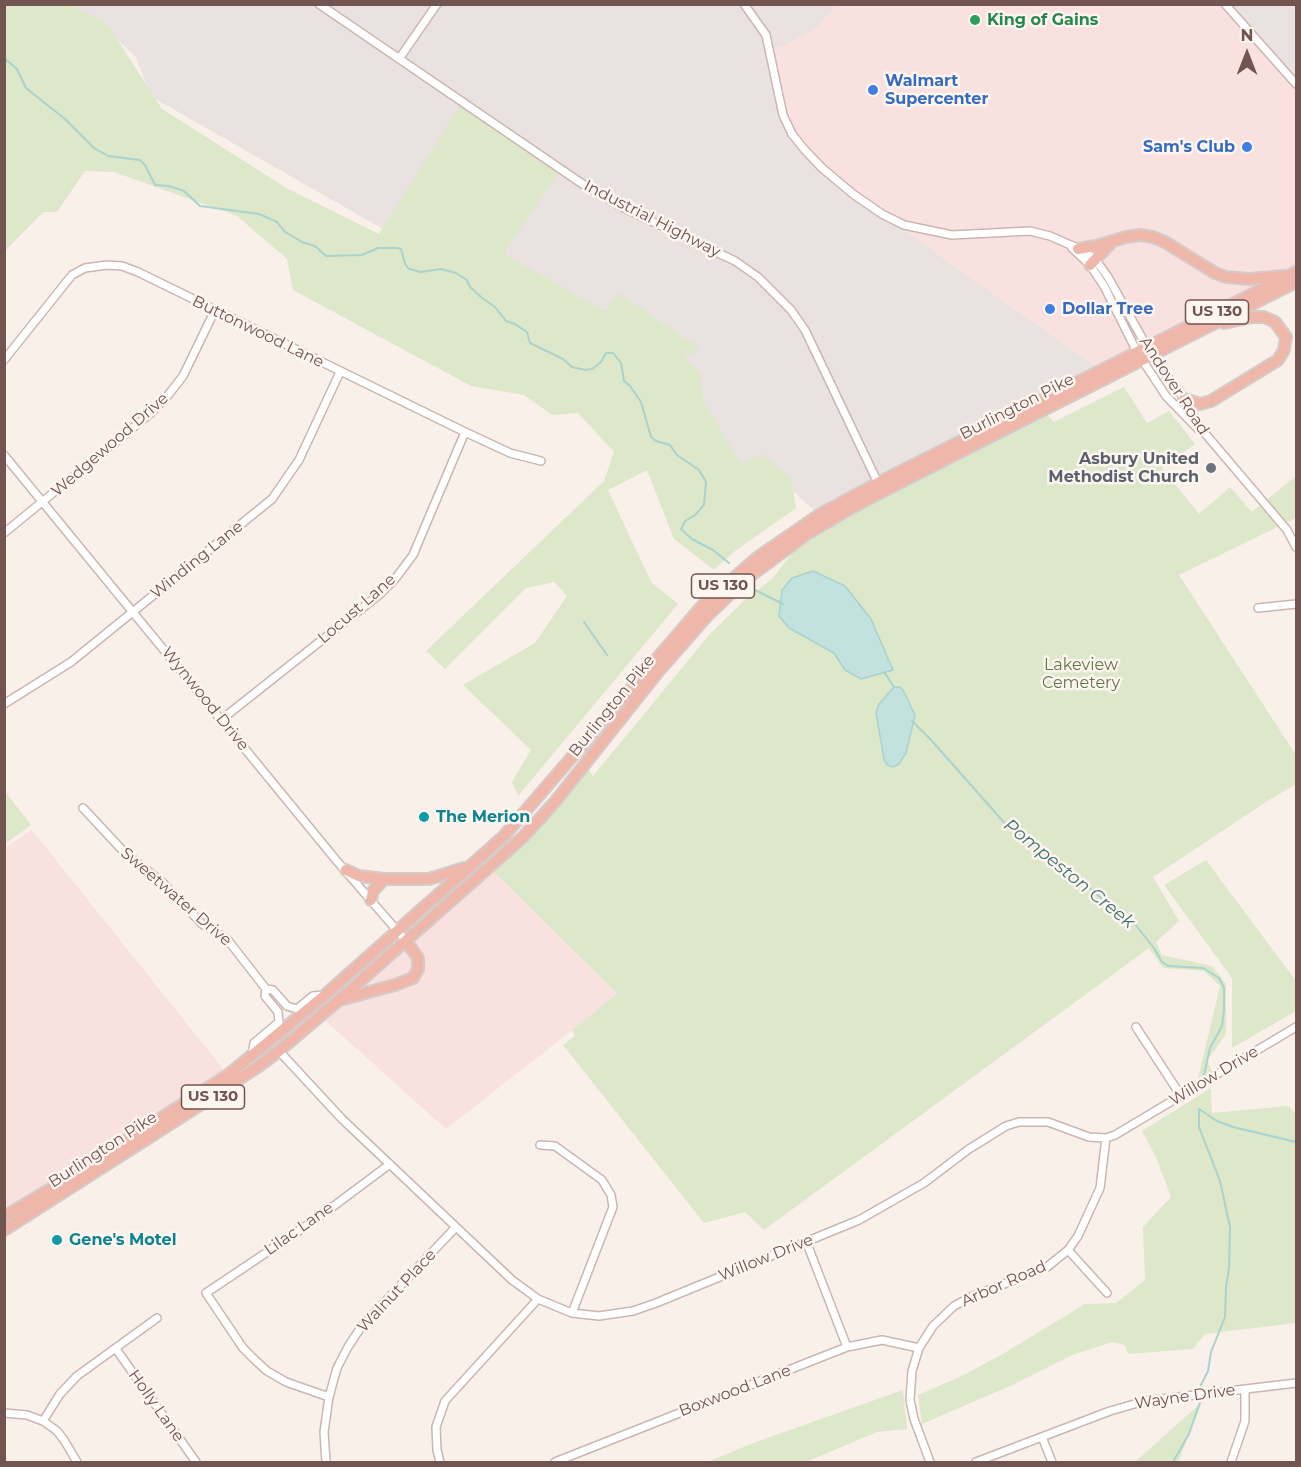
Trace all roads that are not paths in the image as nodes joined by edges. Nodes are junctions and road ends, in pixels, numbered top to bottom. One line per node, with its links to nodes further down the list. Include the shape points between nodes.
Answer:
1 (319, 4): 5 (street, Industrial Highway)
2 (437, 4): 5 (street)
3 (744, 4): 8 (street, Andover Road, via 766,35 783,115 792,134 822,168 853,194 889,218 927,231 952,235 1030,231)
4 (1225, 4): 6 (street)
5 (399, 59): 21 (street, Industrial Highway, via 584,185 735,261 758,277 805,330)
6 (1296, 84)
7 (1115, 240): 8 (highway); 9 (highway); 10 (highway, via 1140,235 1153,237 1226,277)
8 (1073, 247): 9 (street, Andover Road)
9 (1092, 262): 13 (street, Andover Road); 13 (street, Andover Road, via 1108,277)
10 (1294, 276): 12 (highway, Burlington Pike / US 130); 13 (highway, Burlington Pike / US 130)
11 (215, 310): 14 (street, Buttonwood Lane, via 122,266 85,268 62,286); 15 (street, Buttonwood Lane); 22 (street, Wedgewood Drive, via 183,376 169,394)
12 (1212, 325): 13 (highway, Burlington Pike / US 130); 16 (highway, via 1264,317 1282,328 1286,337 1284,350 1278,360 1211,401 1200,404)
13 (1145, 354): 16 (street, Andover Road); 18 (street, Andover Road, via 1166,396); 21 (highway, Burlington Pike / US 130); 36 (highway, Burlington Pike / US 130, via 851,508 807,534 745,580 658,672 539,820)
14 (4, 360)
15 (340, 372): 17 (street, Buttonwood Lane); 27 (street, Winding Lane, via 299,460 272,499)
16 (1184, 399): 18 (street, Andover Road)
17 (465, 432): 20 (street, Buttonwood Lane, via 510,453); 29 (street, Locust Lane, via 413,555 395,579)
18 (1210, 441): 24 (street, Andover Road, via 1287,530)
19 (4, 455): 22 (street, Wynwood Drive)
20 (541, 461)
21 (878, 483): 31 (highway, Burlington Pike / US 130, via 819,515 721,588 503,837)
22 (44, 503): 23 (street, Wedgewood Drive); 27 (street, Wynwood Drive)
23 (4, 533)
24 (1296, 547)
25 (1296, 604): 26 (street)
26 (1258, 608)
27 (133, 612): 28 (street, Winding Lane, via 71,662); 29 (street, Wynwood Drive)
28 (4, 704)
29 (222, 719): 32 (street, Wynwood Drive)
30 (83, 808): 37 (street, Sweetwater Drive, via 202,924 227,939)
31 (470, 866): 33 (highway, via 429,879); 35 (highway, Burlington Pike / US 130)
32 (346, 870): 33 (highway, via 358,876); 34 (street, Wynwood Drive)
33 (384, 879): 34 (highway, via 373,891)
34 (371, 900): 35 (street, Wynwood Drive)
35 (397, 932): 36 (street, Wynwood Drive); 38 (highway, Burlington Pike / US 130)
36 (406, 941): 39 (highway, Burlington Pike / US 130); 39 (highway, via 418,958 418,969 412,978)
37 (266, 989): 38 (street, Sweetwater Drive, via 297,1009 313,996); 43 (street, Sweetwater Drive, via 265,996 278,1012 279,1022 254,1043)
38 (325, 995): 43 (highway, Burlington Pike / US 130)
39 (339, 1000): 42 (highway, Burlington Pike / US 130)
40 (1136, 1027): 44 (street)
41 (1296, 1027): 44 (street, Willow Drive)
42 (279, 1051): 47 (street, Willow Drive); 50 (highway, Burlington Pike / US 130)
43 (252, 1057): 48 (highway, Burlington Pike / US 130, via 157,1122)
44 (1181, 1096): 45 (street, Willow Drive)
45 (1106, 1138): 51 (street, Willow Drive, via 1089,1137 1048,1122 1012,1124 978,1142 924,1184 868,1215); 52 (street, Arbor Road, via 1100,1188)
46 (540, 1144): 55 (street, via 555,1146 602,1180 614,1207)
47 (390, 1164): 49 (street, Willow Drive); 62 (street, Lilac Lane, via 206,1293 243,1348 267,1371)
48 (4, 1217)
49 (456, 1227): 54 (street, Willow Drive); 62 (street, Walnut Place, via 361,1326 337,1368)
50 (4, 1230)
51 (806, 1241): 55 (street, Willow Drive, via 633,1311 599,1316); 57 (street)
52 (1068, 1250): 53 (street); 58 (street, Arbor Road, via 1047,1267 954,1306 933,1326)
53 (1107, 1293)
54 (538, 1299): 55 (street, Willow Drive); 69 (street, via 445,1401 436,1426)
55 (572, 1313)
56 (157, 1318): 59 (street)
57 (847, 1347): 58 (street, Boxwood Lane, via 882,1340); 70 (street, Boxwood Lane)
58 (919, 1348): 71 (street, Arbor Road, via 909,1400)
59 (116, 1349): 64 (street, via 76,1376); 67 (street, Holly Lane)
60 (1296, 1383): 61 (street, Wayne Drive)
61 (1245, 1389): 65 (street, Wayne Drive, via 1145,1401); 74 (street, via 1245,1421)
62 (329, 1397): 68 (street, Walnut Place, via 324,1432)
63 (4, 1413): 64 (street)
64 (43, 1421): 66 (street, via 57,1431)
65 (1042, 1437): 72 (street, Wayne Drive); 73 (street)
66 (76, 1462)
67 (196, 1462)
68 (326, 1462)
69 (440, 1462)
70 (555, 1462)
71 (930, 1462)
72 (976, 1462)
73 (1052, 1462)
74 (1232, 1462)

